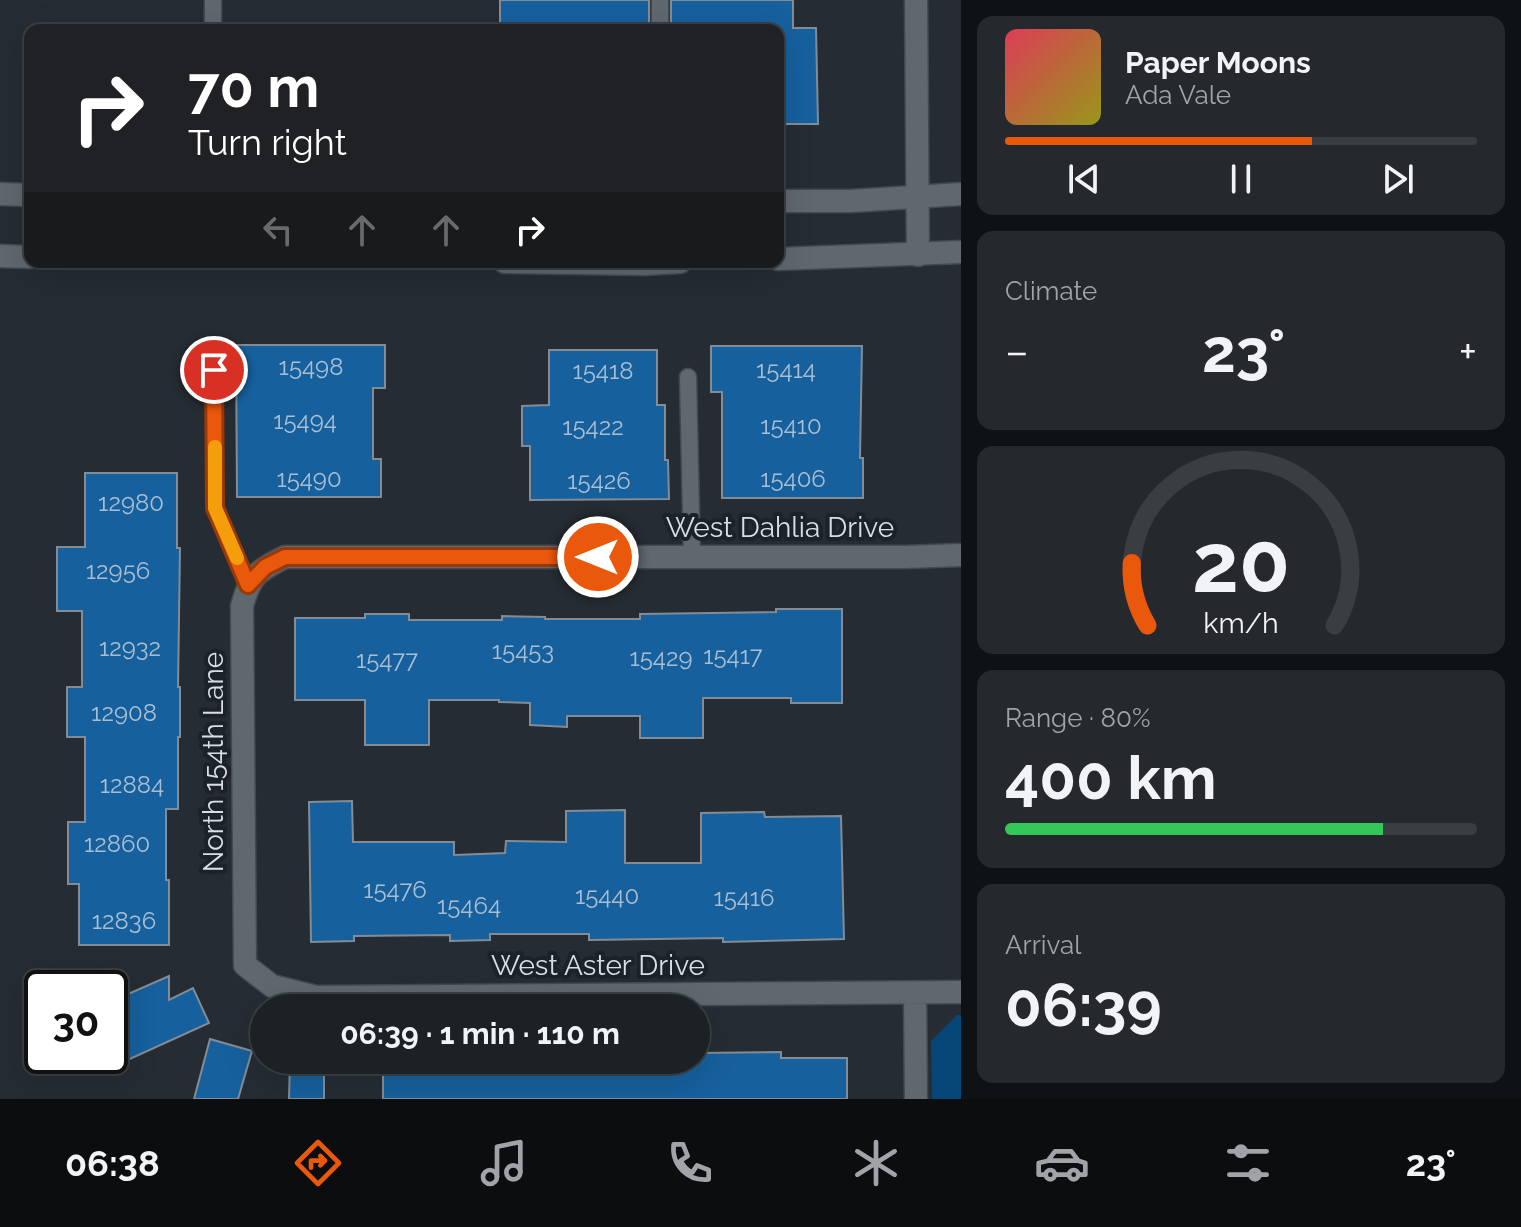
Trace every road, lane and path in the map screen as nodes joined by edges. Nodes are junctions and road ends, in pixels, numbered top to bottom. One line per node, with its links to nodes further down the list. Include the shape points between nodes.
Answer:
1 (213, 0): 4 (lane)
2 (660, 0): 5 (lane)
3 (916, 0): 9 (street)
4 (213, 24)
5 (660, 24)
6 (0, 194): 8 (street)
7 (961, 194): 9 (street)
8 (24, 195)
9 (917, 197): 10 (street); 12 (street)
10 (784, 201)
11 (961, 252): 12 (street)
12 (918, 255): 15 (street)
13 (0, 256): 14 (street)
14 (24, 257)
15 (784, 259)
16 (214, 370): 20 (lane, via 215,508)
17 (688, 377): 19 (lane)
18 (961, 555): 19 (street, West Dahlia Drive)
19 (692, 557): 20 (street, West Dahlia Drive, via 285,557 265,567)
20 (248, 585): 21 (street, North 154th Lane, via 242,606)
21 (245, 965): 23 (street, West Aster Drive, via 272,986 316,997)
22 (961, 992): 23 (street, West Aster Drive)
23 (915, 993): 24 (street)
24 (916, 1099)

